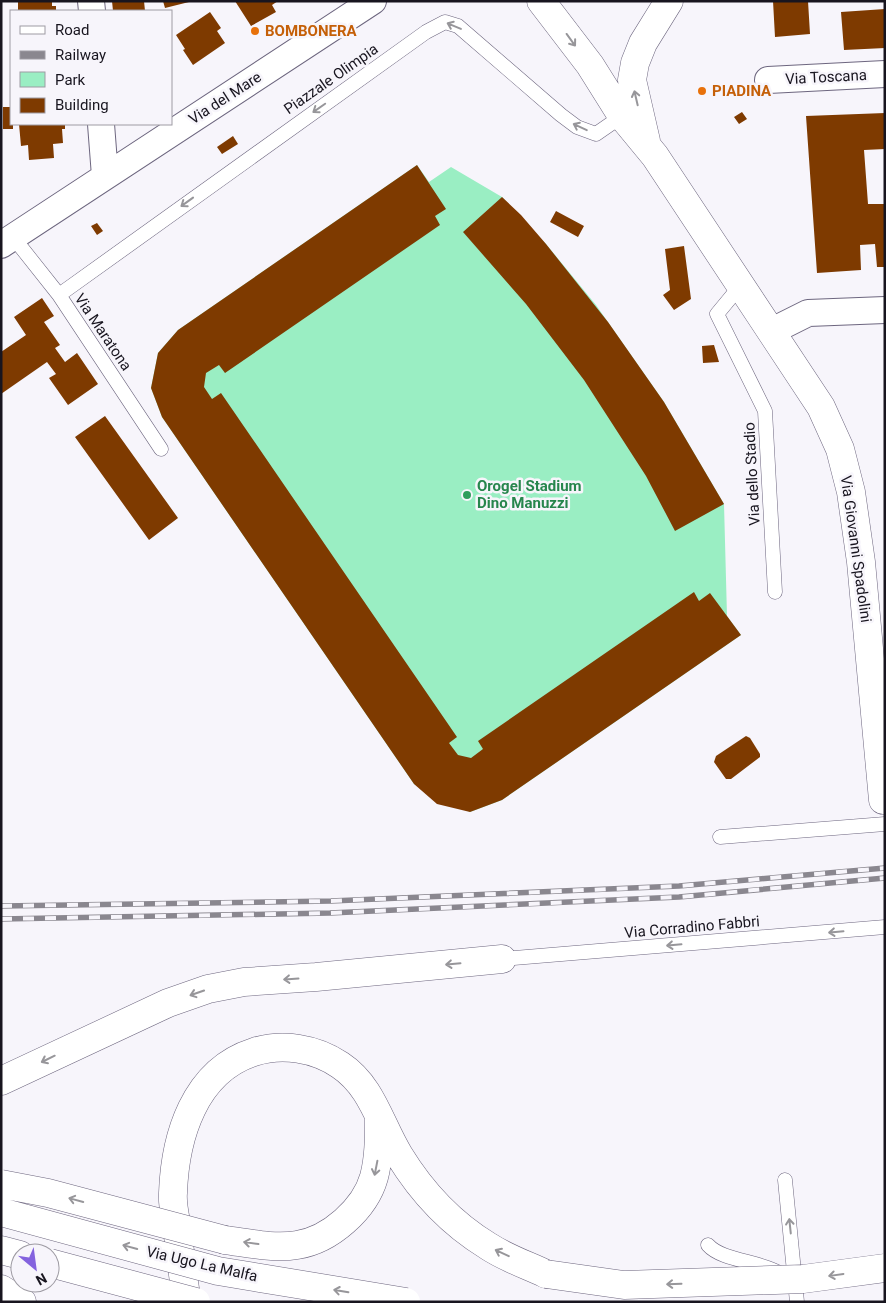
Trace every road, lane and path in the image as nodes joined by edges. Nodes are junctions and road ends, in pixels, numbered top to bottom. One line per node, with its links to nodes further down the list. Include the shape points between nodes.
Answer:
1 (373, 1): 9 (street, Via del Mare)
2 (541, 1): 6 (main road, one-way to 6, via 590,65)
3 (669, 1): 8 (main road, one-way to 3, via 632,80 643,43)
4 (885, 74): 5 (street, Via Toscana)
5 (768, 80)
6 (622, 116): 8 (main road); 12 (lane, Piazzale Olimpia, one-way to 12, via 596,134 577,127 458,26 445,22 418,38)
7 (101, 125): 9 (street)
8 (647, 145): 11 (main road, Via Giovanni Spadolini)
9 (105, 176): 10 (street, Via del Mare)
10 (7, 241): 12 (lane, Via Maratona)
11 (741, 285): 14 (main road, Via Giovanni Spadolini); 16 (lane, Via dello Stadio, via 716,314 765,411)
12 (59, 295): 15 (lane, Via Maratona)
13 (885, 310): 14 (street, via 808,313)
14 (772, 331): 17 (main road, Via Giovanni Spadolini, via 821,407 840,449 852,492)
15 (161, 450)
16 (775, 592)
17 (884, 812): 18 (lane)
18 (720, 836)
19 (885, 927): 20 (lane, Via Corradino Fabbri, one-way to 20)
20 (502, 959): 21 (main road, one-way to 21, via 244,982 208,989 168,1003)
21 (1, 1081)
22 (379, 1119): 24 (main road, one-way to 24, bridge, via 374,1177 366,1194 352,1214 334,1229 318,1239 298,1245 276,1246 225,1240 48,1193); 30 (main road, one-way to 22, bridge, via 803,1280 624,1285 546,1274 489,1247 452,1220 417,1181); 34 (main road, via 370,1096 357,1078 340,1064 296,1048 278,1046 241,1056 205,1084 192,1104 186,1123 172,1194)
23 (785, 1180): 27 (lane, one-way to 23)
24 (1, 1184)
25 (1, 1212): 36 (main road, Via Ugo La Malfa, one-way to 25, bridge, via 218,1271)
26 (708, 1245): 29 (lane, via 718,1253)
27 (792, 1248): 29 (lane, via 779,1262); 32 (lane)
28 (60, 1266): 35 (main road, bridge)
29 (764, 1266): 32 (lane, via 781,1275)
30 (885, 1268)
31 (1, 1289): 33 (main road)
32 (796, 1297)
33 (22, 1302)
34 (187, 1302)
35 (196, 1302)
36 (406, 1302)

